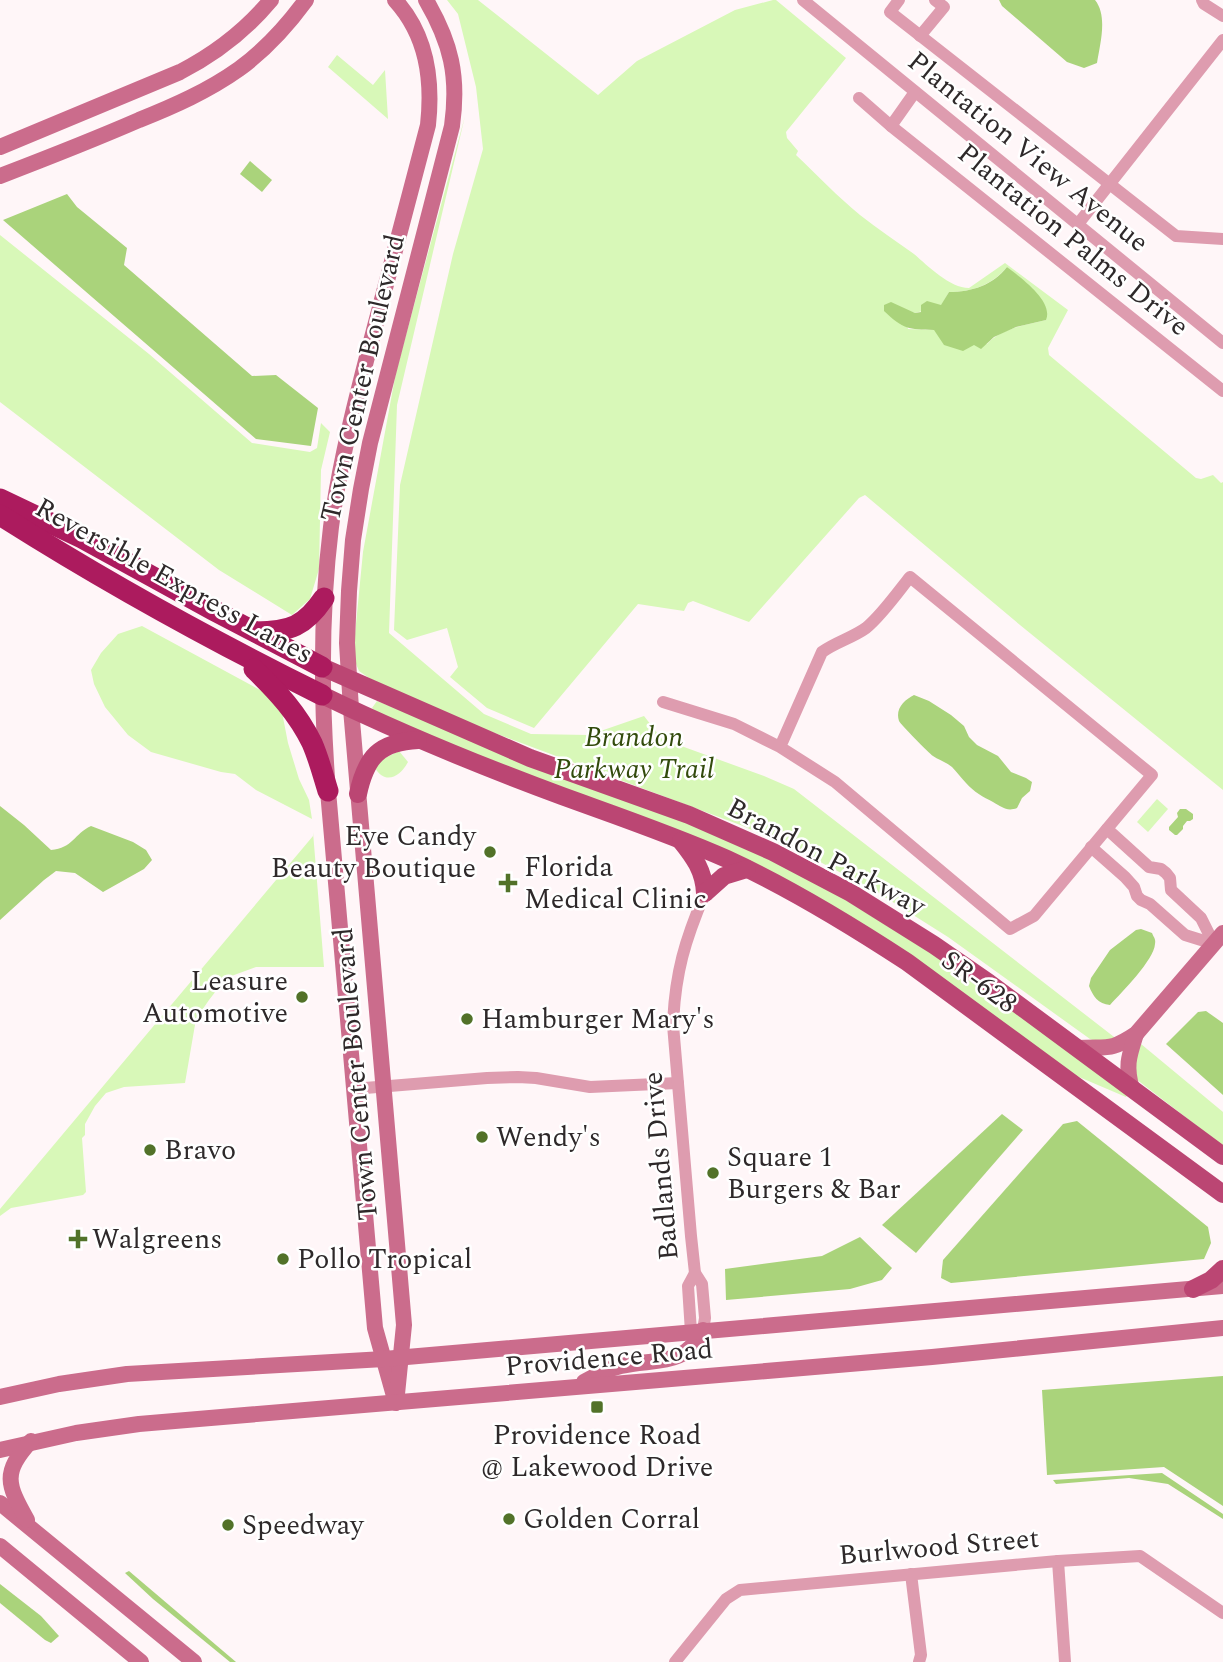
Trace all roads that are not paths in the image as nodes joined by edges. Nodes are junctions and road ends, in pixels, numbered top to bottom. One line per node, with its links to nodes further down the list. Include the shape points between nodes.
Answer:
1 (271, 0): 15 (street, via 234,37 196,64)
2 (306, 0): 16 (street, via 260,52 205,90)
3 (396, 0): 24 (street, Town Center Boulevard, via 427,59 428,125 344,451)
4 (426, 0): 28 (street, Town Center Boulevard, via 446,39 455,105 361,489 352,540 346,643)
5 (803, 0): 12 (street, Plantation View Avenue)
6 (899, 0): 10 (street, via 890,12)
7 (935, 0): 10 (street, via 944,7)
8 (1202, 0): 9 (street)
9 (1223, 16)
10 (920, 36): 17 (street)
11 (1223, 40): 17 (street)
12 (915, 92): 14 (street); 18 (street, Plantation View Avenue)
13 (859, 98): 14 (street, Plantation Palms Drive)
14 (891, 126): 21 (street, Plantation Palms Drive)
15 (0, 147)
16 (0, 176)
17 (1109, 184): 18 (street); 19 (street, via 1176,236)
18 (1078, 224): 20 (street, Plantation View Avenue)
19 (1223, 239)
20 (1223, 343)
21 (1223, 391)
22 (0, 499): 25 (highway, Reversible Express Lanes)
23 (0, 515): 26 (highway, Reversible Express Lanes)
24 (324, 598): 25 (highway, via 306,620); 27 (street, Town Center Boulevard)
25 (256, 632): 27 (highway, Reversible Express Lanes)
26 (231, 649): 29 (highway, Reversible Express Lanes); 34 (highway, via 294,713 311,742)
27 (321, 667): 28 (main road, Brandon Parkway); 29 (street, Town Center Boulevard)
28 (349, 680): 31 (street, Town Center Boulevard); 47 (main road, Brandon Parkway, via 530,758 689,815 773,852 899,922)
29 (322, 695): 31 (main road); 34 (street, Town Center Boulevard)
30 (663, 702): 33 (street, via 734,724)
31 (351, 709): 32 (main road); 35 (street, Town Center Boulevard)
32 (419, 740): 35 (main road, via 392,744 373,756); 37 (main road)
33 (780, 747): 36 (street, via 822,652 869,626 910,577 1152,775); 38 (street, via 835,782 1010,929 1034,916)
34 (328, 791): 50 (street, Town Center Boulevard)
35 (358, 794): 49 (street, Town Center Boulevard)
36 (1107, 829): 38 (street); 39 (street)
37 (678, 839): 40 (main road, SR-628); 43 (main road, via 698,863)
38 (1091, 847): 41 (street)
39 (1149, 867): 41 (street, via 1138,873); 42 (street, via 1166,873)
40 (747, 869): 43 (main road, via 724,876); 53 (main road, SR-628, via 907,962)
41 (1134, 887): 44 (street, via 1137,896)
42 (1171, 890): 44 (street, via 1163,901); 45 (street)
43 (705, 892): 48 (street, Badlands Drive, via 677,976 673,1025)
44 (1150, 904): 45 (street, via 1185,935)
45 (1219, 938): 46 (street)
46 (1136, 1034): 47 (street, via 1112,1048); 51 (street, via 1127,1068)
47 (1078, 1048): 51 (main road, Brandon Parkway)
48 (678, 1083): 49 (street, via 590,1087 518,1077); 58 (street, Badlands Drive, via 695,1273 702,1284 705,1318)
49 (384, 1088): 50 (street); 59 (street, Town Center Boulevard, via 404,1325)
50 (354, 1089): 60 (street, Town Center Boulevard, via 375,1328)
51 (1132, 1089): 52 (main road, Brandon Parkway)
52 (1223, 1156)
53 (1220, 1194)
54 (1223, 1269): 56 (main road)
55 (1223, 1286): 56 (street, Providence Road)
56 (1194, 1289): 58 (street, Providence Road)
57 (1223, 1328): 61 (street, Providence Road)
58 (697, 1331): 59 (street, Providence Road); 61 (street, via 694,1345 676,1357 616,1367)
59 (402, 1357): 60 (street, Providence Road); 63 (street, Town Center Boulevard)
60 (384, 1359): 62 (street, Providence Road, via 128,1374); 63 (street, Town Center Boulevard)
61 (576, 1386): 63 (street, Providence Road)
62 (0, 1397)
63 (396, 1403): 64 (street, Providence Road, via 139,1424)
64 (31, 1441): 65 (street, Providence Road); 67 (street, via 10,1472 11,1488)
65 (0, 1450)
66 (0, 1503): 67 (street)
67 (31, 1528): 74 (street)
68 (0, 1546): 73 (street)
69 (1058, 1561): 70 (street, Burlwood Street); 71 (street, Burlwood Street, via 1140,1556); 76 (street)
70 (912, 1574): 72 (street, Burlwood Street, via 740,1590 726,1599); 75 (street)
71 (1223, 1613)
72 (679, 1661)
73 (141, 1662)
74 (194, 1662)
75 (919, 1662)
76 (1065, 1662)

